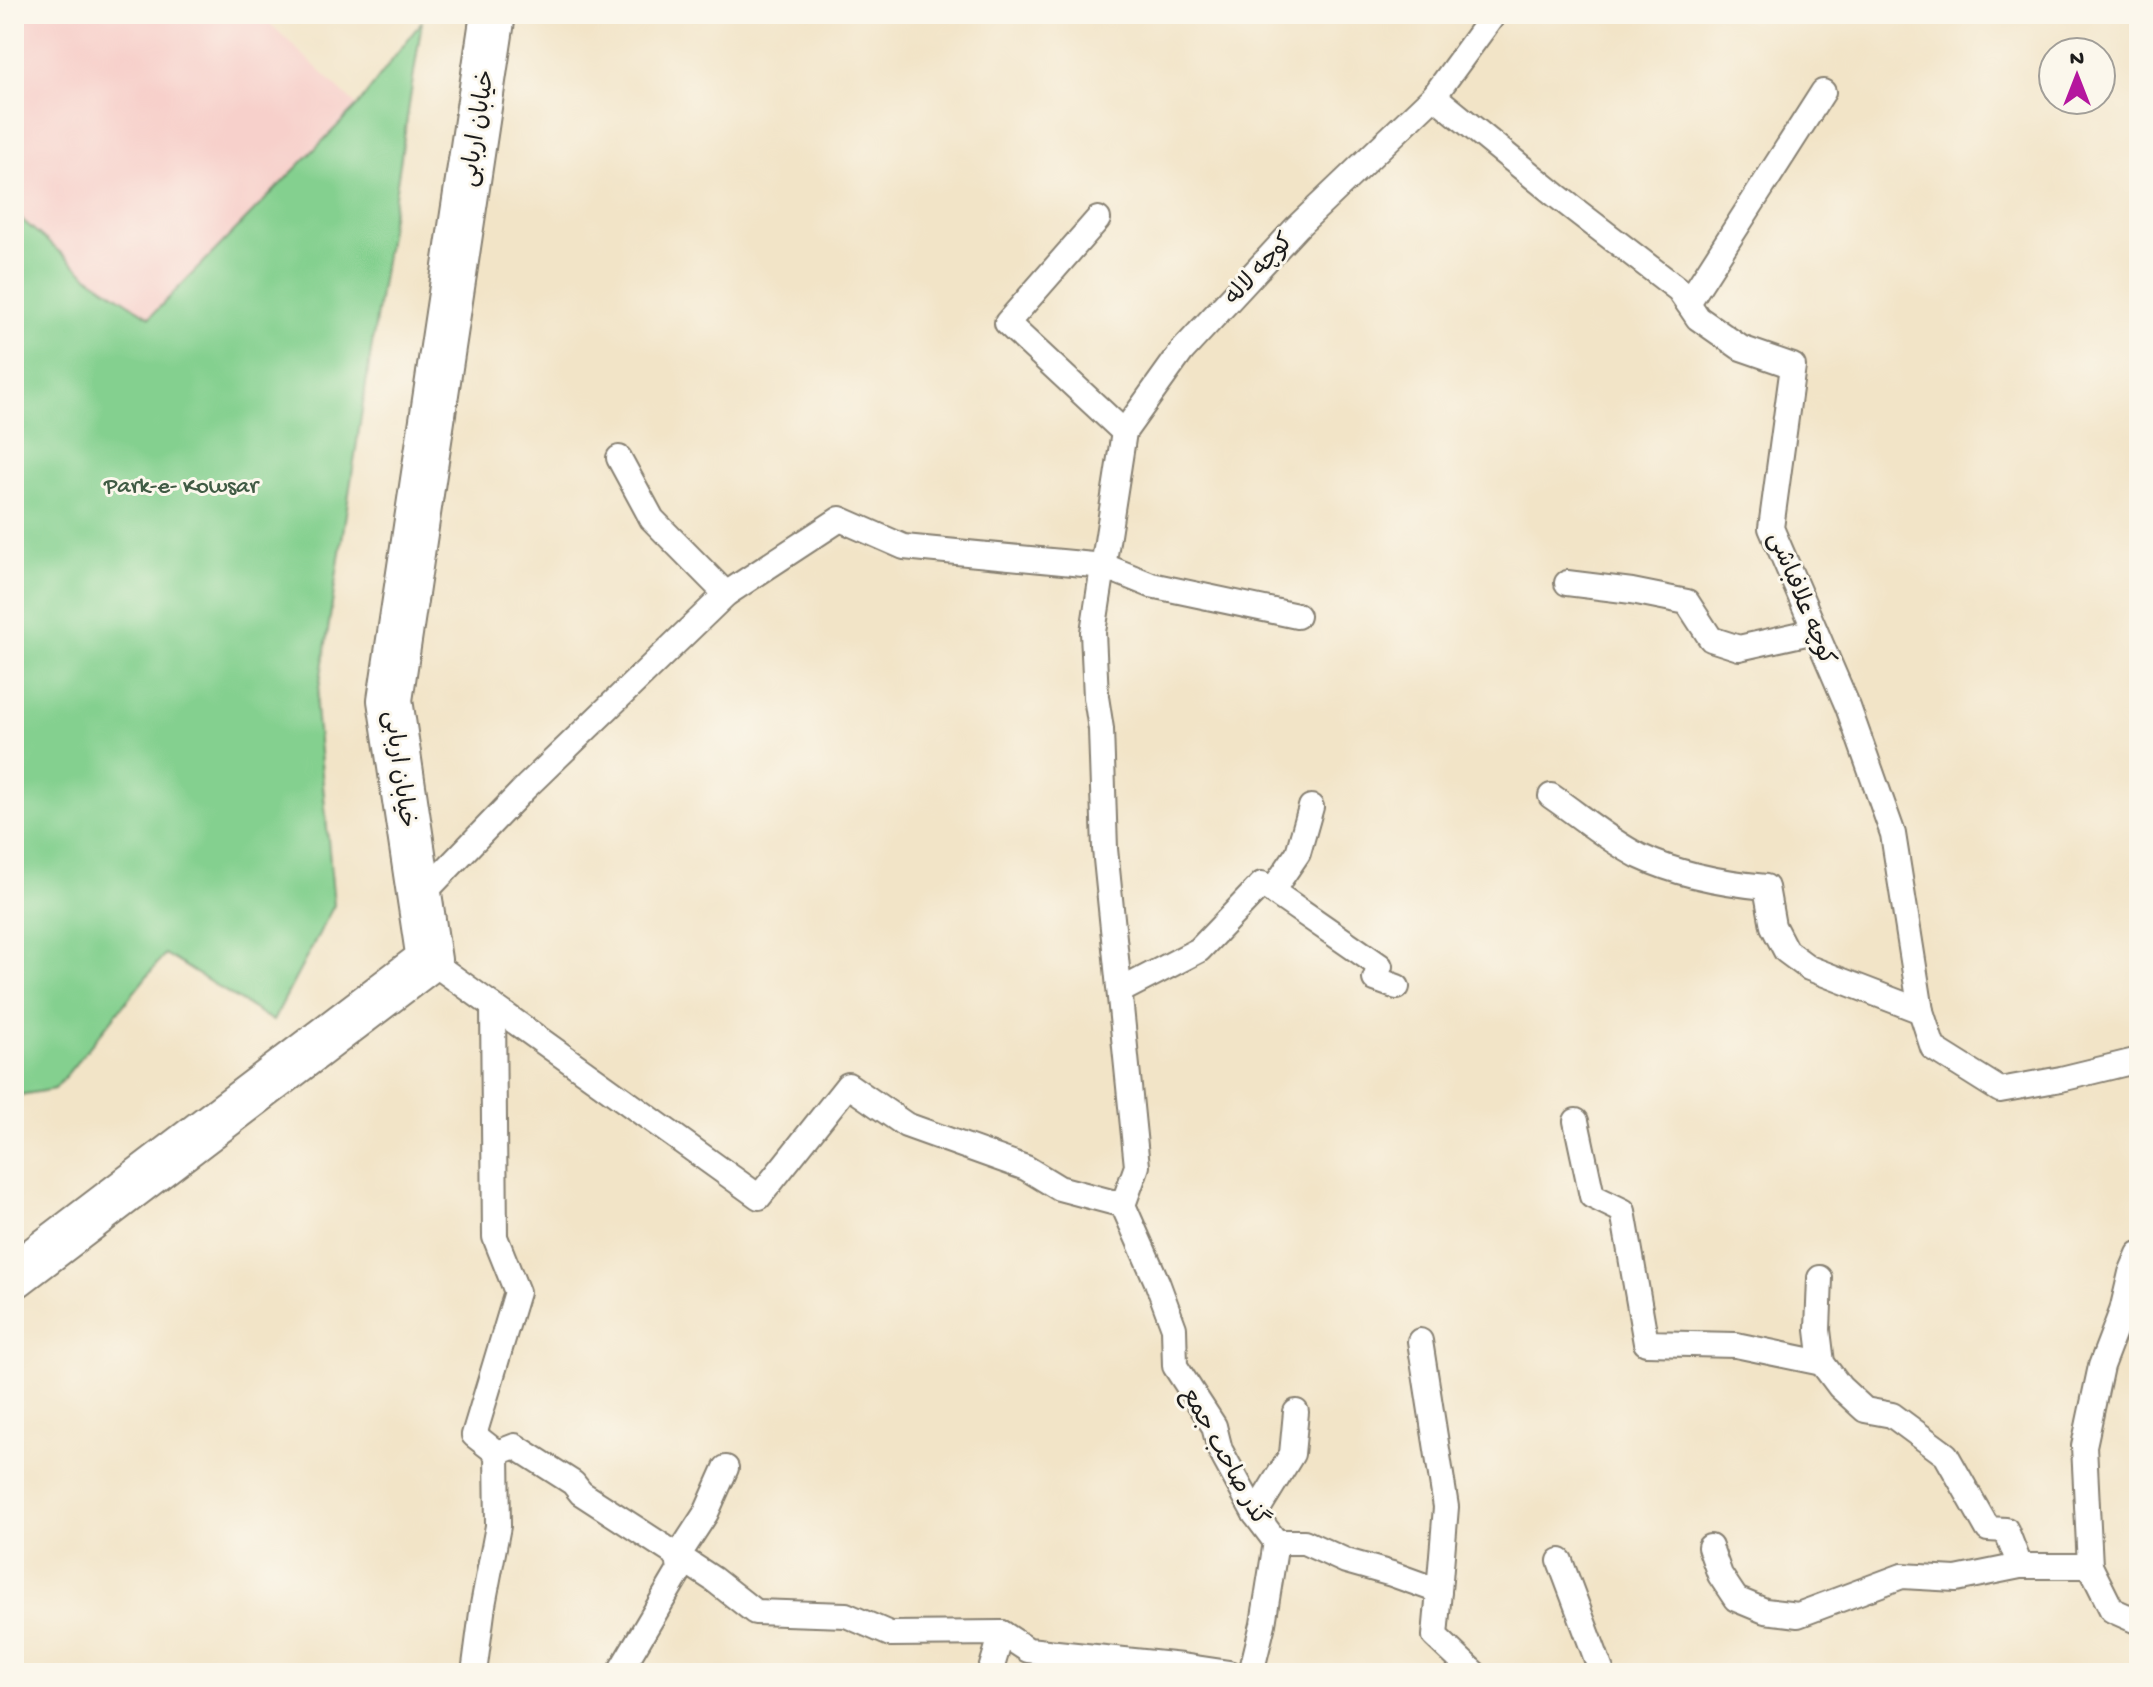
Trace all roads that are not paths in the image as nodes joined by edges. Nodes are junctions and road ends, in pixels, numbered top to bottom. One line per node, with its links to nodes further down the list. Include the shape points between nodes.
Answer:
1 (493, 14): 17 (street, خیابان اربابی, via 390,700)
2 (1494, 14): 4 (lane, کوچه لاله)
3 (1823, 92): 6 (lane)
4 (1434, 96): 6 (lane, کوچه علافباشی, via 1679,290); 7 (lane, کوچه لاله, via 1297,227 1182,351)
5 (1098, 219): 7 (lane, via 1007,323)
6 (1688, 303): 13 (lane, کوچه علافباشی, via 1698,318 1741,348 1793,366 1771,528)
7 (1124, 432): 9 (lane, کوچه لاله)
8 (619, 458): 11 (lane, via 652,519)
9 (1104, 566): 11 (lane, via 904,547 840,519); 12 (lane, via 1151,585); 20 (lane, کوچه لاله, via 1093,632 1105,849)
10 (1567, 583): 13 (lane, via 1687,602 1711,639 1739,648)
11 (726, 594): 17 (lane)
12 (1297, 616)
13 (1815, 631): 22 (lane, کوچه علافباشی, via 1893,834)
14 (1551, 796): 22 (lane, via 1639,856 1724,883 1766,887 1773,926 1786,951 1809,968)
15 (1311, 807): 16 (lane, via 1298,853)
16 (1272, 891): 19 (lane, via 1380,966 1375,979); 20 (lane, via 1262,884 1199,950)
17 (419, 898): 18 (street, خیابان اربابی)
18 (429, 960): 21 (lane); 27 (street)
19 (1397, 987)
20 (1120, 991): 25 (lane, کوچه لاله, via 1137,1166)
21 (493, 1006): 25 (lane, via 759,1197 848,1085 906,1125 1026,1168 1059,1188); 32 (lane, via 495,1237 517,1292 474,1435)
22 (1921, 1011): 23 (lane, کوچه علافباشی, via 1933,1048 2000,1090)
23 (2139, 1060)
24 (1576, 1121): 30 (lane, via 1592,1196 1623,1211 1646,1343 1736,1345)
25 (1123, 1205): 34 (lane, گذر صاحب جمع, via 1174,1328 1175,1366 1214,1426 1220,1450)
26 (2139, 1254): 40 (lane, via 2101,1366 2084,1446)
27 (14, 1276)
28 (1820, 1278): 30 (lane)
29 (1420, 1341): 41 (lane, via 1446,1507)
30 (1822, 1363): 39 (lane, via 1865,1410 1892,1415 1946,1455 1988,1529 2006,1530)
31 (1296, 1412): 34 (lane, via 1292,1454)
32 (497, 1453): 37 (lane, via 515,1446); 45 (lane, via 498,1526)
33 (726, 1468): 37 (lane)
34 (1255, 1514): 35 (lane, گذر صاحب جمع)
35 (1276, 1542): 41 (lane, گذر صاحب جمع, via 1304,1542); 49 (lane)
36 (1710, 1547): 39 (lane, via 1736,1599 1765,1611 1798,1615 1902,1576 1956,1579)
37 (678, 1556): 43 (lane, via 755,1612 846,1615 890,1634); 46 (lane, via 680,1570)
38 (1560, 1561): 50 (lane)
39 (2020, 1566): 40 (lane)
40 (2090, 1566): 42 (lane, via 2112,1610)
41 (1439, 1591): 44 (lane, via 1435,1636)
42 (2139, 1622)
43 (1002, 1633): 47 (lane); 48 (lane, via 1028,1650)
44 (1471, 1672)
45 (474, 1673)
46 (619, 1673)
47 (990, 1673)
48 (1229, 1673)
49 (1251, 1673)
50 (1602, 1673)

